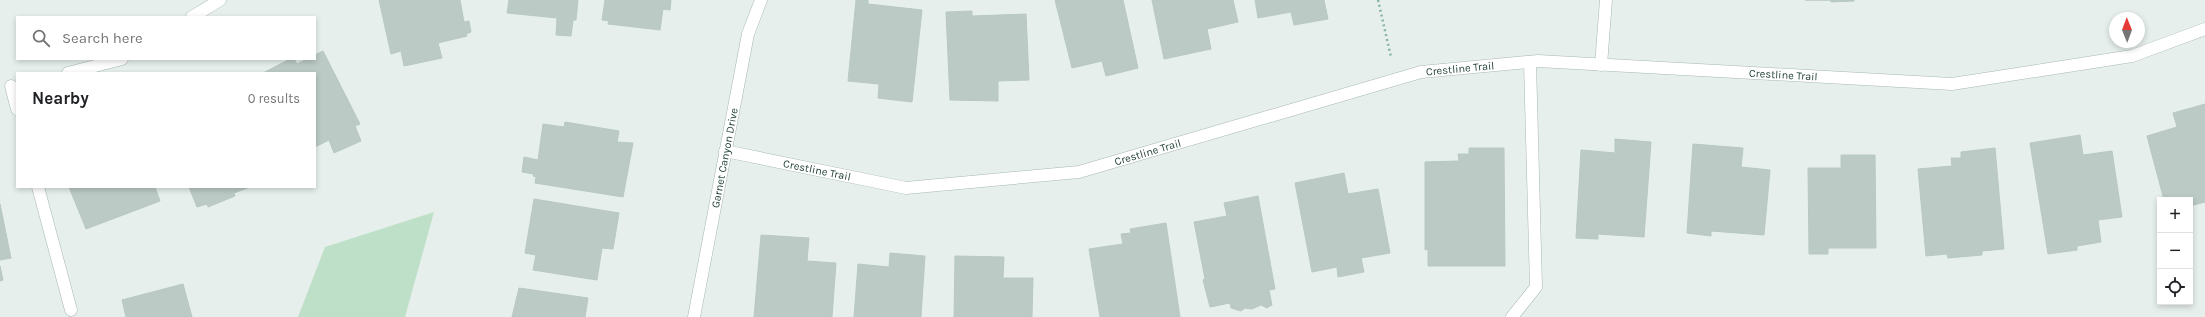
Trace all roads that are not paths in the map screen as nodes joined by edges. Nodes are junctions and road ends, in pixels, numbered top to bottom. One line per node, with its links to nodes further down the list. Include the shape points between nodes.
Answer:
1 (220, 0): 4 (street)
2 (761, 0): 12 (street, Garnet Canyon Drive, via 748,34)
3 (1606, 0): 8 (street)
4 (194, 16)
5 (2205, 29): 8 (street, Crestline Trail, via 2132,56 1952,84)
6 (118, 60): 9 (street)
7 (1530, 62): 8 (street, Crestline Trail); 12 (street, Crestline Trail, via 1421,72 1079,172 906,188); 16 (street, via 1536,287)
8 (1601, 65)
9 (72, 72)
10 (9, 86): 11 (street)
11 (16, 105)
12 (725, 151): 15 (street, Garnet Canyon Drive)
13 (38, 188): 14 (street)
14 (71, 310)
15 (694, 317)
16 (1512, 317)

